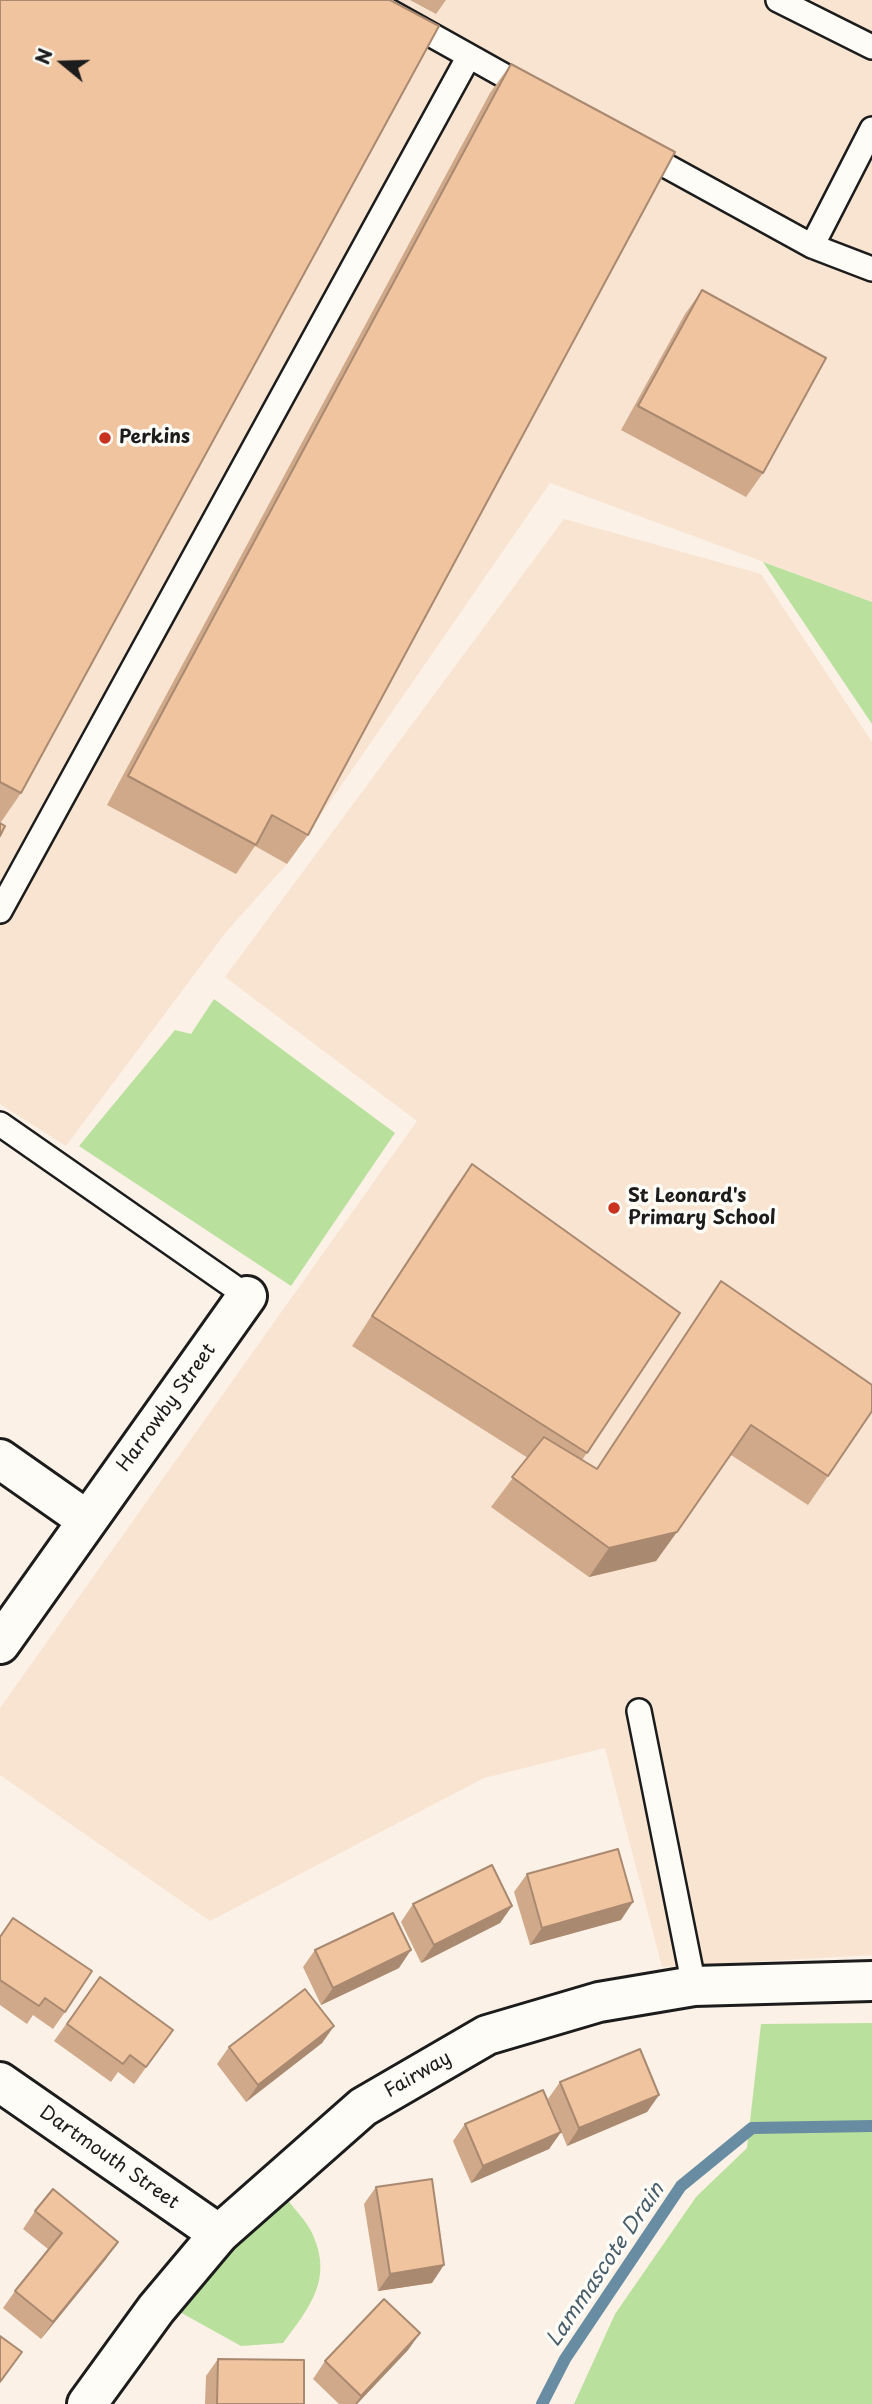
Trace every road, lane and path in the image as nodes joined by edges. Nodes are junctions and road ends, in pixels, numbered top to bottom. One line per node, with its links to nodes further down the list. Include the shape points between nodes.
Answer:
1 (369, 0): 4 (lane)
2 (778, 0): 3 (lane)
3 (872, 47)
4 (469, 56): 5 (lane); 10 (lane)
5 (552, 102)
6 (872, 129): 8 (lane)
7 (623, 141): 8 (lane)
8 (812, 246): 9 (lane)
9 (872, 269)
10 (0, 911)
11 (0, 1124): 12 (lane)
12 (247, 1296): 14 (street, Harrowby Street)
13 (0, 1459): 14 (street)
14 (87, 1520): 15 (street, Harrowby Street)
15 (0, 1644)
16 (639, 1711): 18 (lane)
17 (872, 1981): 18 (street, Fairway)
18 (694, 1986): 20 (street, Fairway, via 599,2002 487,2035 363,2107)
19 (0, 2082): 20 (street, Dartmouth Street)
20 (219, 2234): 21 (street, Fairway, via 156,2309)
21 (87, 2404)

